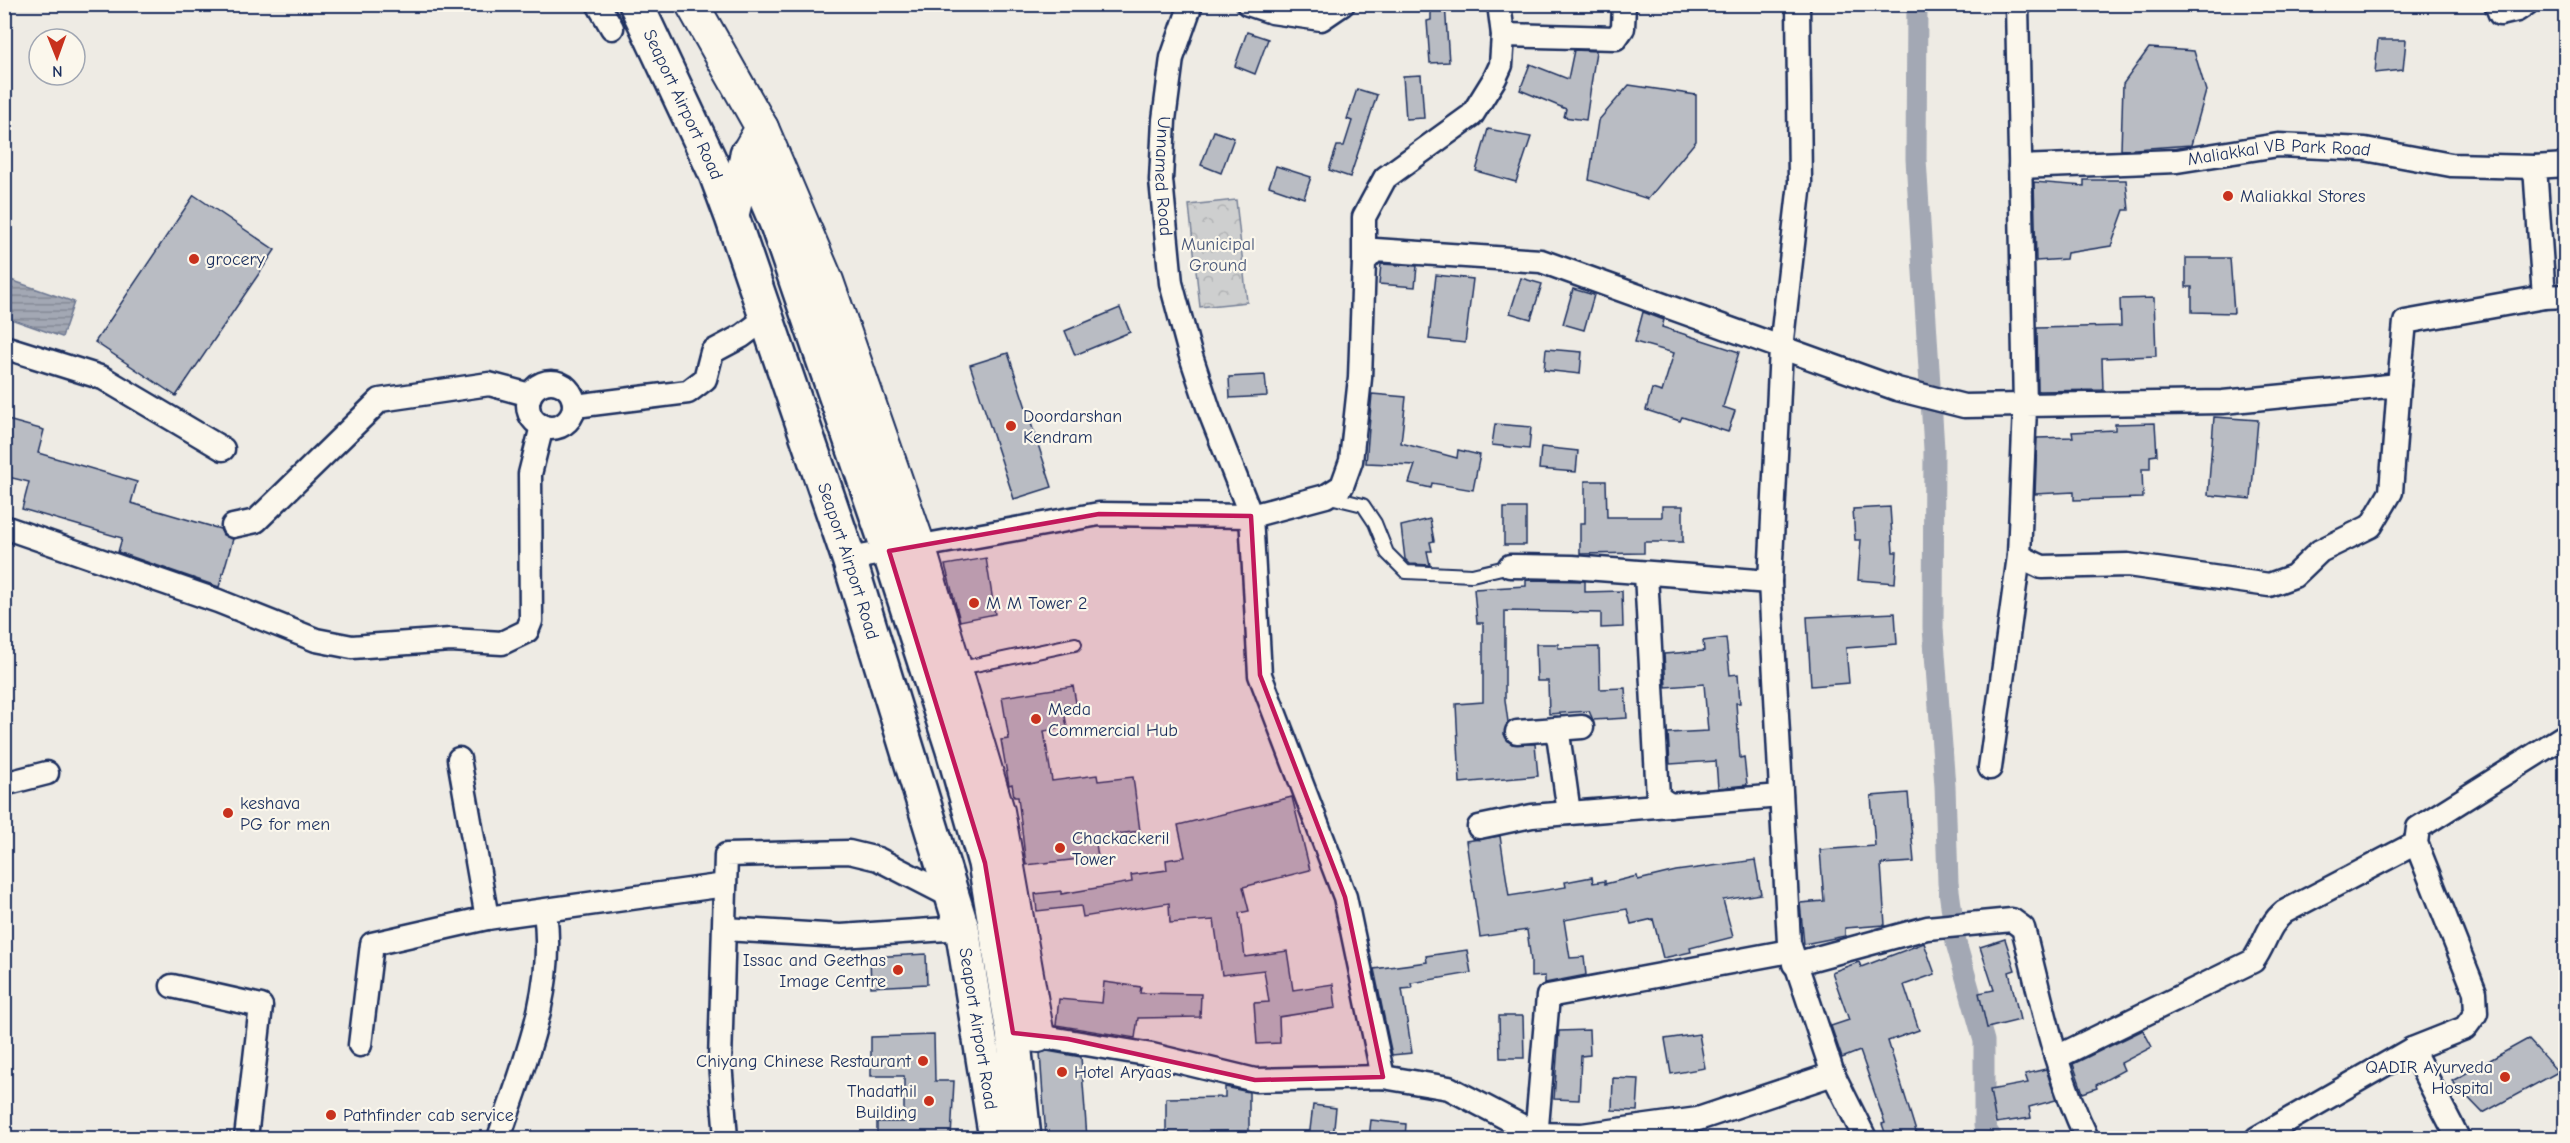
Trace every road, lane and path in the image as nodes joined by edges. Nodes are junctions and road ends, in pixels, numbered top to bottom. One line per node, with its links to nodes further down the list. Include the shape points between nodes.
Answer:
1 (598, 4): 13 (street)
2 (636, 4): 19 (main road, Seaport Airport Road, via 716,174)
3 (692, 4): 15 (street)
4 (1191, 4): 32 (street, Unnamed Road, via 1172,58 1164,120 1164,228 1171,283 1189,350)
5 (1248, 4): 6 (street, via 1272,12 1321,19)
6 (1343, 4)
7 (1499, 4): 14 (street)
8 (1624, 4): 14 (street, via 1623,28 1616,38)
9 (1798, 4): 24 (street, via 1800,183)
10 (2017, 4): 17 (street)
11 (2496, 4): 12 (street, via 2500,14)
12 (2526, 4)
13 (612, 28)
14 (1503, 35): 20 (street, via 1501,65 1472,115 1385,178 1364,217)
15 (754, 141): 19 (street); 35 (main road, Seaport Airport Road, via 776,222)
16 (2565, 165): 18 (street, Maliakkal VB Park Road)
17 (2020, 167): 18 (street, Maliakkal VB Park Road, via 2177,161 2278,145 2366,149 2451,165); 28 (street)
18 (2535, 167): 21 (street)
19 (732, 217): 22 (main road, Seaport Airport Road)
20 (1364, 262): 24 (street, via 1375,250 1541,261); 31 (street, via 1360,378 1351,461 1342,486)
21 (2555, 297): 25 (street, via 2405,322)
22 (766, 318): 27 (street, via 712,352 705,379 688,392); 37 (main road, Seaport Airport Road)
23 (4, 347): 30 (street, via 103,378)
24 (1781, 348): 28 (street, via 1896,389 1964,406); 40 (street)
25 (2399, 385): 28 (street, via 2223,402); 36 (street, via 2391,492 2371,526 2320,551 2294,576 2268,585 2128,565 2042,567)
26 (530, 394): 27 (street, via 550,382 562,385 572,394); 29 (street, via 528,407 532,419); 33 (street, via 489,384 380,400 256,522)
27 (575, 406): 29 (street, via 564,425 553,429)
28 (2025, 407): 36 (street)
29 (542, 426): 34 (street, via 530,474 531,621 527,631 502,643 451,640 352,647 316,640 218,601)
30 (223, 449)
31 (1326, 496): 32 (street); 38 (lane, via 1362,505 1387,553 1406,572 1472,575)
32 (1251, 516): 35 (street, via 1099,514); 69 (street, Unnamed Road, via 1260,675 1345,897)
33 (233, 526)
34 (4, 527)
35 (904, 548): 37 (street); 42 (street); 64 (main road, Seaport Airport Road)
36 (2019, 556): 48 (street)
37 (849, 559): 57 (main road, Seaport Airport Road)
38 (1510, 566): 39 (street)
39 (1646, 574): 40 (street); 52 (street, via 1658,797)
40 (1770, 582): 51 (street)
41 (1075, 644): 42 (lane)
42 (956, 669): 64 (street, via 998,811)
43 (1582, 727): 44 (street)
44 (1554, 729): 45 (street); 53 (street)
45 (1517, 732)
46 (2565, 735): 55 (street, via 2430,818 2418,828)
47 (459, 759): 59 (street)
48 (1990, 768)
49 (47, 773): 50 (street)
50 (4, 784)
51 (1781, 796): 52 (street); 62 (street)
52 (1670, 805): 53 (street)
53 (1569, 813): 54 (street)
54 (1479, 827)
55 (2416, 843): 66 (street, via 2475,992 2476,1013 2465,1028); 67 (street, via 2284,912 2271,923 2253,961)
56 (725, 885): 57 (street, via 726,855 849,852 878,859); 58 (street); 61 (street)
57 (952, 897): 60 (main road, Seaport Airport Road)
58 (545, 912): 59 (street); 73 (street, via 549,940 542,1009)
59 (487, 918): 65 (street, via 372,944)
60 (962, 927): 61 (street, via 841,936); 75 (main road, Seaport Airport Road)
61 (724, 929): 74 (street, via 720,1062)
62 (1792, 957): 67 (street, via 1927,928 2012,920 2023,928); 68 (street); 71 (street, via 1548,996)
63 (172, 986): 72 (street, via 261,1006)
64 (1025, 1035): 69 (street, via 1152,1055 1255,1080); 76 (main road, Seaport Airport Road)
65 (360, 1045)
66 (2412, 1049): 70 (street); 79 (street)
67 (2057, 1058): 78 (street)
68 (1833, 1074): 71 (street, via 1698,1119 1582,1135); 77 (street)
69 (1383, 1077): 71 (street, via 1449,1088)
70 (2448, 1134)
71 (1537, 1136)
72 (246, 1138)
73 (499, 1138)
74 (726, 1138)
75 (996, 1138)
76 (1024, 1138)
77 (1865, 1138)
78 (2087, 1138)
79 (2257, 1138)

